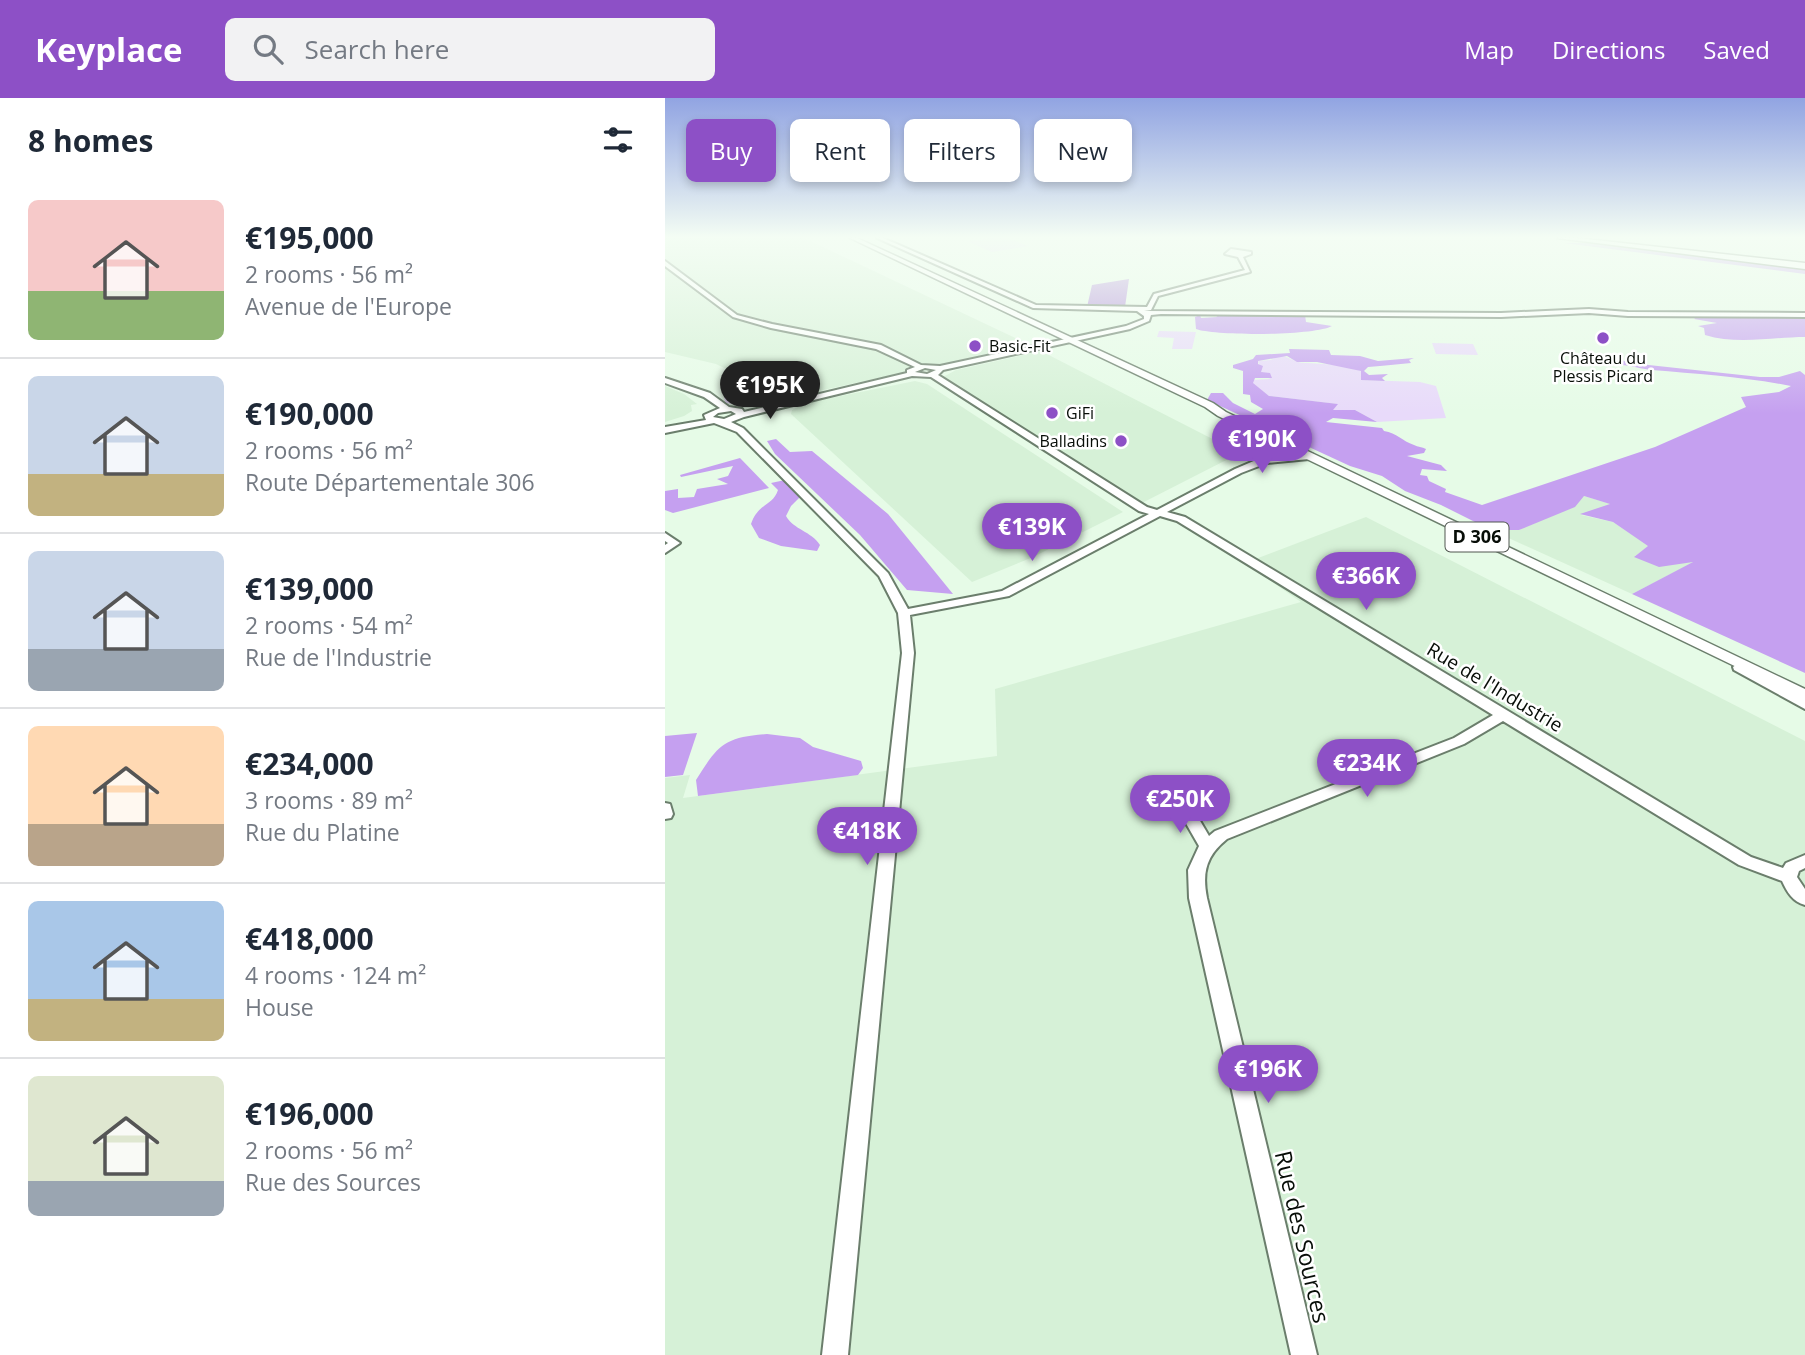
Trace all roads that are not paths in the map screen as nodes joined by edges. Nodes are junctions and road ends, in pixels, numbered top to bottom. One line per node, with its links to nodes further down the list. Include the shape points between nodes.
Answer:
1 (709, 297): 12 (street, via 735,316 878,347)
2 (964, 297): 8 (main road, D 306)
3 (978, 297): 9 (main road, D 306)
4 (1012, 297): 6 (street, via 1035,307)
5 (1155, 297): 6 (street)
6 (1149, 311): 7 (street); 9 (street, via 1147,320 1132,327)
7 (1805, 315)
8 (1046, 338): 10 (main road, D 306); 11 (street)
9 (1073, 341): 10 (street); 17 (main road, D 306)
10 (1059, 344): 11 (street); 17 (main road, D 306, via 1152,388)
11 (1035, 348): 13 (street)
12 (920, 367): 13 (street); 14 (street, via 911,370)
13 (936, 372): 14 (street); 24 (street, Rue de l'Industrie, via 1143,509)
14 (912, 374): 18 (street)
15 (665, 380): 16 (street)
16 (696, 392): 18 (street); 19 (street, via 713,408)
17 (1221, 414): 21 (main road, D 306)
18 (736, 416): 19 (street); 19 (street); 27 (street, via 870,559 891,585)
19 (714, 417): 20 (street)
20 (665, 430)
21 (1278, 441): 22 (main road, D 306); 23 (street, via 1274,455)
22 (1309, 457): 23 (street); 28 (main road, D 306)
23 (1265, 460): 24 (street)
24 (1159, 513): 27 (street, via 1005,594); 31 (street, Rue de l'Industrie, via 1181,519)
25 (670, 539): 26 (street)
26 (665, 550)
27 (904, 613): 39 (street, via 908,653)
28 (1707, 648): 29 (main road, D 306); 30 (street)
29 (1805, 695)
30 (1805, 705)
31 (1503, 715): 35 (street, via 1459,741 1221,835); 37 (street, Rue de l'Industrie, via 1745,861)
32 (1184, 806): 35 (street)
33 (665, 808): 34 (street)
34 (665, 814)
35 (1207, 846): 40 (street, Rue des Sources, via 1198,858 1195,882)
36 (1805, 861): 37 (street, via 1792,867)
37 (1789, 877): 38 (street)
38 (1805, 900)
39 (835, 1355)
40 (1304, 1355)

